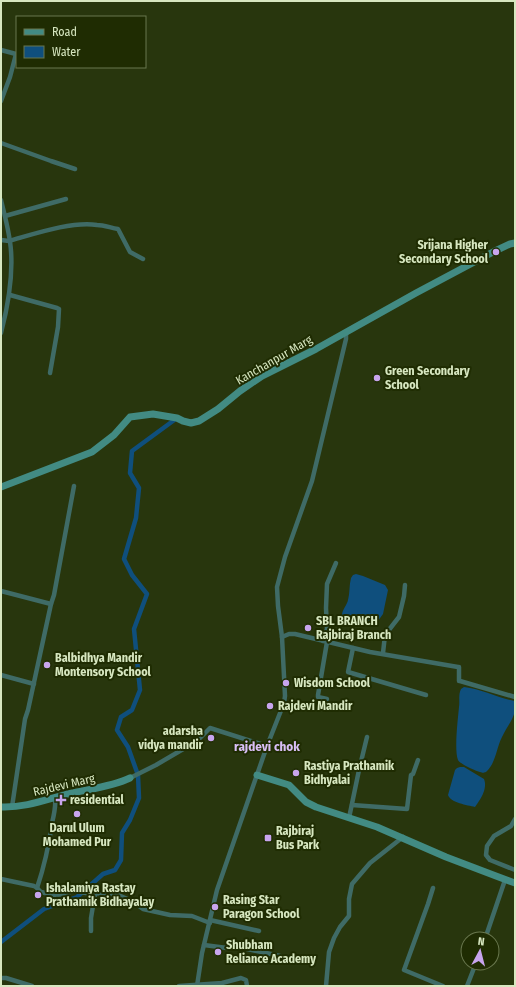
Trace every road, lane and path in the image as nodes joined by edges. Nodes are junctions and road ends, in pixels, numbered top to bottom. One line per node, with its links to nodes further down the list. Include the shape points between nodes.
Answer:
1 (1, 50): 2 (street, via 16,54)
2 (1, 101)
3 (1, 143): 4 (street)
4 (75, 169)
5 (66, 199): 7 (street)
6 (1, 200): 7 (street)
7 (5, 216): 9 (street)
8 (1, 240): 9 (street)
9 (10, 241): 11 (street, via 68,226 98,224 118,229 130,252); 12 (street)
10 (515, 243): 13 (main road, Kanchanpur Marg, via 495,251)
11 (143, 259)
12 (10, 295): 14 (street); 15 (street, via 59,309)
13 (346, 332): 17 (main road, Kanchanpur Marg, via 262,376 199,421 191,423 153,414 130,417 114,435 92,452); 22 (street, via 312,481 277,587)
14 (1, 333)
15 (50, 373)
16 (74, 486): 21 (street)
17 (1, 487)
18 (336, 563): 23 (street, via 328,584)
19 (405, 584): 25 (street, via 399,617 385,636)
20 (1, 591): 21 (street)
21 (50, 604): 27 (street)
22 (282, 637): 23 (street, via 295,634); 32 (street, via 284,703)
23 (325, 642): 24 (street); 30 (street, via 318,697)
24 (353, 648): 25 (street); 28 (street, via 348,672)
25 (383, 653): 29 (street, via 459,667 460,681)
26 (1, 675): 27 (street)
27 (34, 684): 39 (street, via 25,719)
28 (426, 695)
29 (515, 697)
30 (327, 700)
31 (367, 737): 37 (street)
32 (267, 746): 34 (street); 35 (street, via 210,728 197,741 156,766)
33 (418, 760): 37 (street, via 411,775 407,809)
34 (257, 776): 40 (main road, via 289,785 306,802); 51 (street, via 217,890)
35 (130, 778): 36 (main road, Rajdevi Marg)
36 (56, 798): 39 (main road, Rajdevi Marg); 48 (street, via 43,871)
37 (352, 805): 40 (street)
38 (1, 807): 39 (main road, Rajdevi Marg)
39 (12, 808)
40 (349, 818): 43 (main road)
41 (515, 819): 42 (street)
42 (513, 826): 44 (street, via 494,836 487,846 486,856)
43 (403, 837): 46 (main road); 63 (street, via 370,863 352,884 349,916 340,927 329,952)
44 (515, 870)
45 (1, 879): 48 (street)
46 (506, 880): 47 (main road); 54 (street)
47 (515, 883)
48 (37, 888): 50 (street, via 41,892 54,895 73,891)
49 (433, 888): 64 (street, via 404,970)
50 (95, 894): 51 (street, via 116,894 143,909); 53 (street)
51 (210, 921): 52 (street); 55 (street)
52 (258, 930)
53 (91, 931)
54 (488, 931)
55 (204, 945): 56 (street, via 227,948 228,945); 59 (street)
56 (280, 956)
57 (473, 971): 65 (street)
58 (1, 978): 60 (street)
59 (197, 985): 61 (street); 62 (street, via 241,978 246,980)
60 (32, 986)
61 (179, 986)
62 (247, 986)
63 (326, 986)
64 (443, 986)
65 (467, 986)

